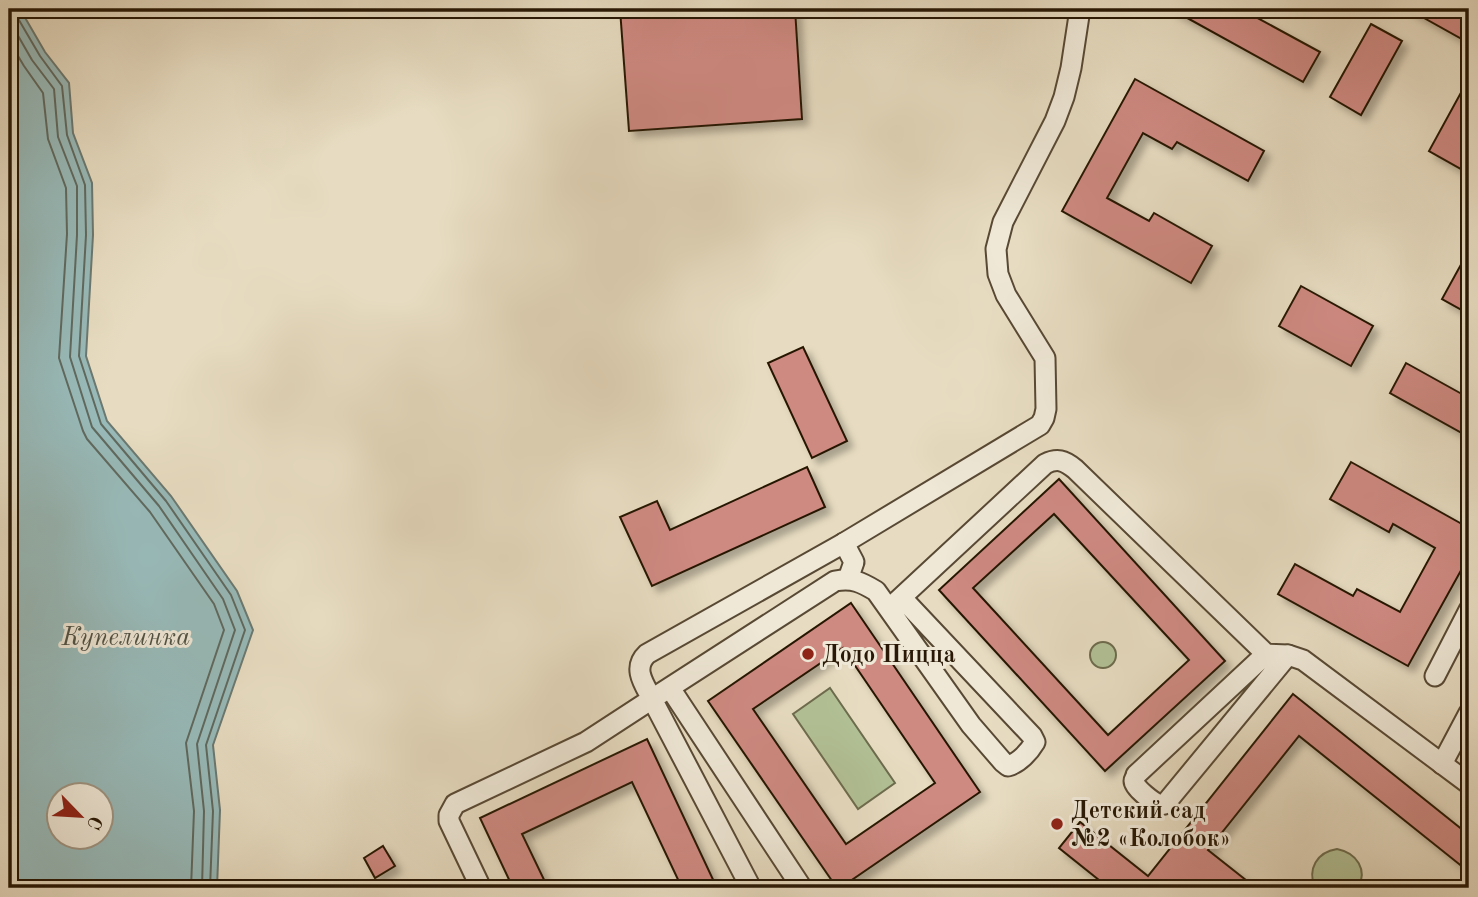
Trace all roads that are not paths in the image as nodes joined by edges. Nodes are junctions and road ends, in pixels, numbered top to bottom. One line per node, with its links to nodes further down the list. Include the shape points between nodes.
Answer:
1 (1080, 9): 2 (street, via 1064,97 1003,222 996,249 1006,295 1045,358 1044,418 1034,430)
2 (844, 543): 3 (street, via 854,562); 10 (street, via 647,654 639,667)
3 (848, 579): 4 (street, via 864,583); 9 (street, via 835,581)
4 (895, 604): 4 (street, via 1032,736 1031,749 1014,764 1003,762 971,724); 6 (street, via 1045,464 1060,460 1075,469)
5 (1469, 610): 8 (street)
6 (1266, 654): 7 (street); 7 (street, via 1136,775 1136,786 1155,803 1165,804)
7 (1288, 655): 12 (street, via 1303,660)
8 (1435, 676)
9 (670, 688): 10 (street); 16 (street)
10 (652, 699): 14 (street, via 586,742 455,804 449,821); 15 (street)
11 (1469, 713): 12 (street)
12 (1442, 764): 13 (street)
13 (1469, 784)
14 (481, 888)
15 (751, 888)
16 (802, 888)

